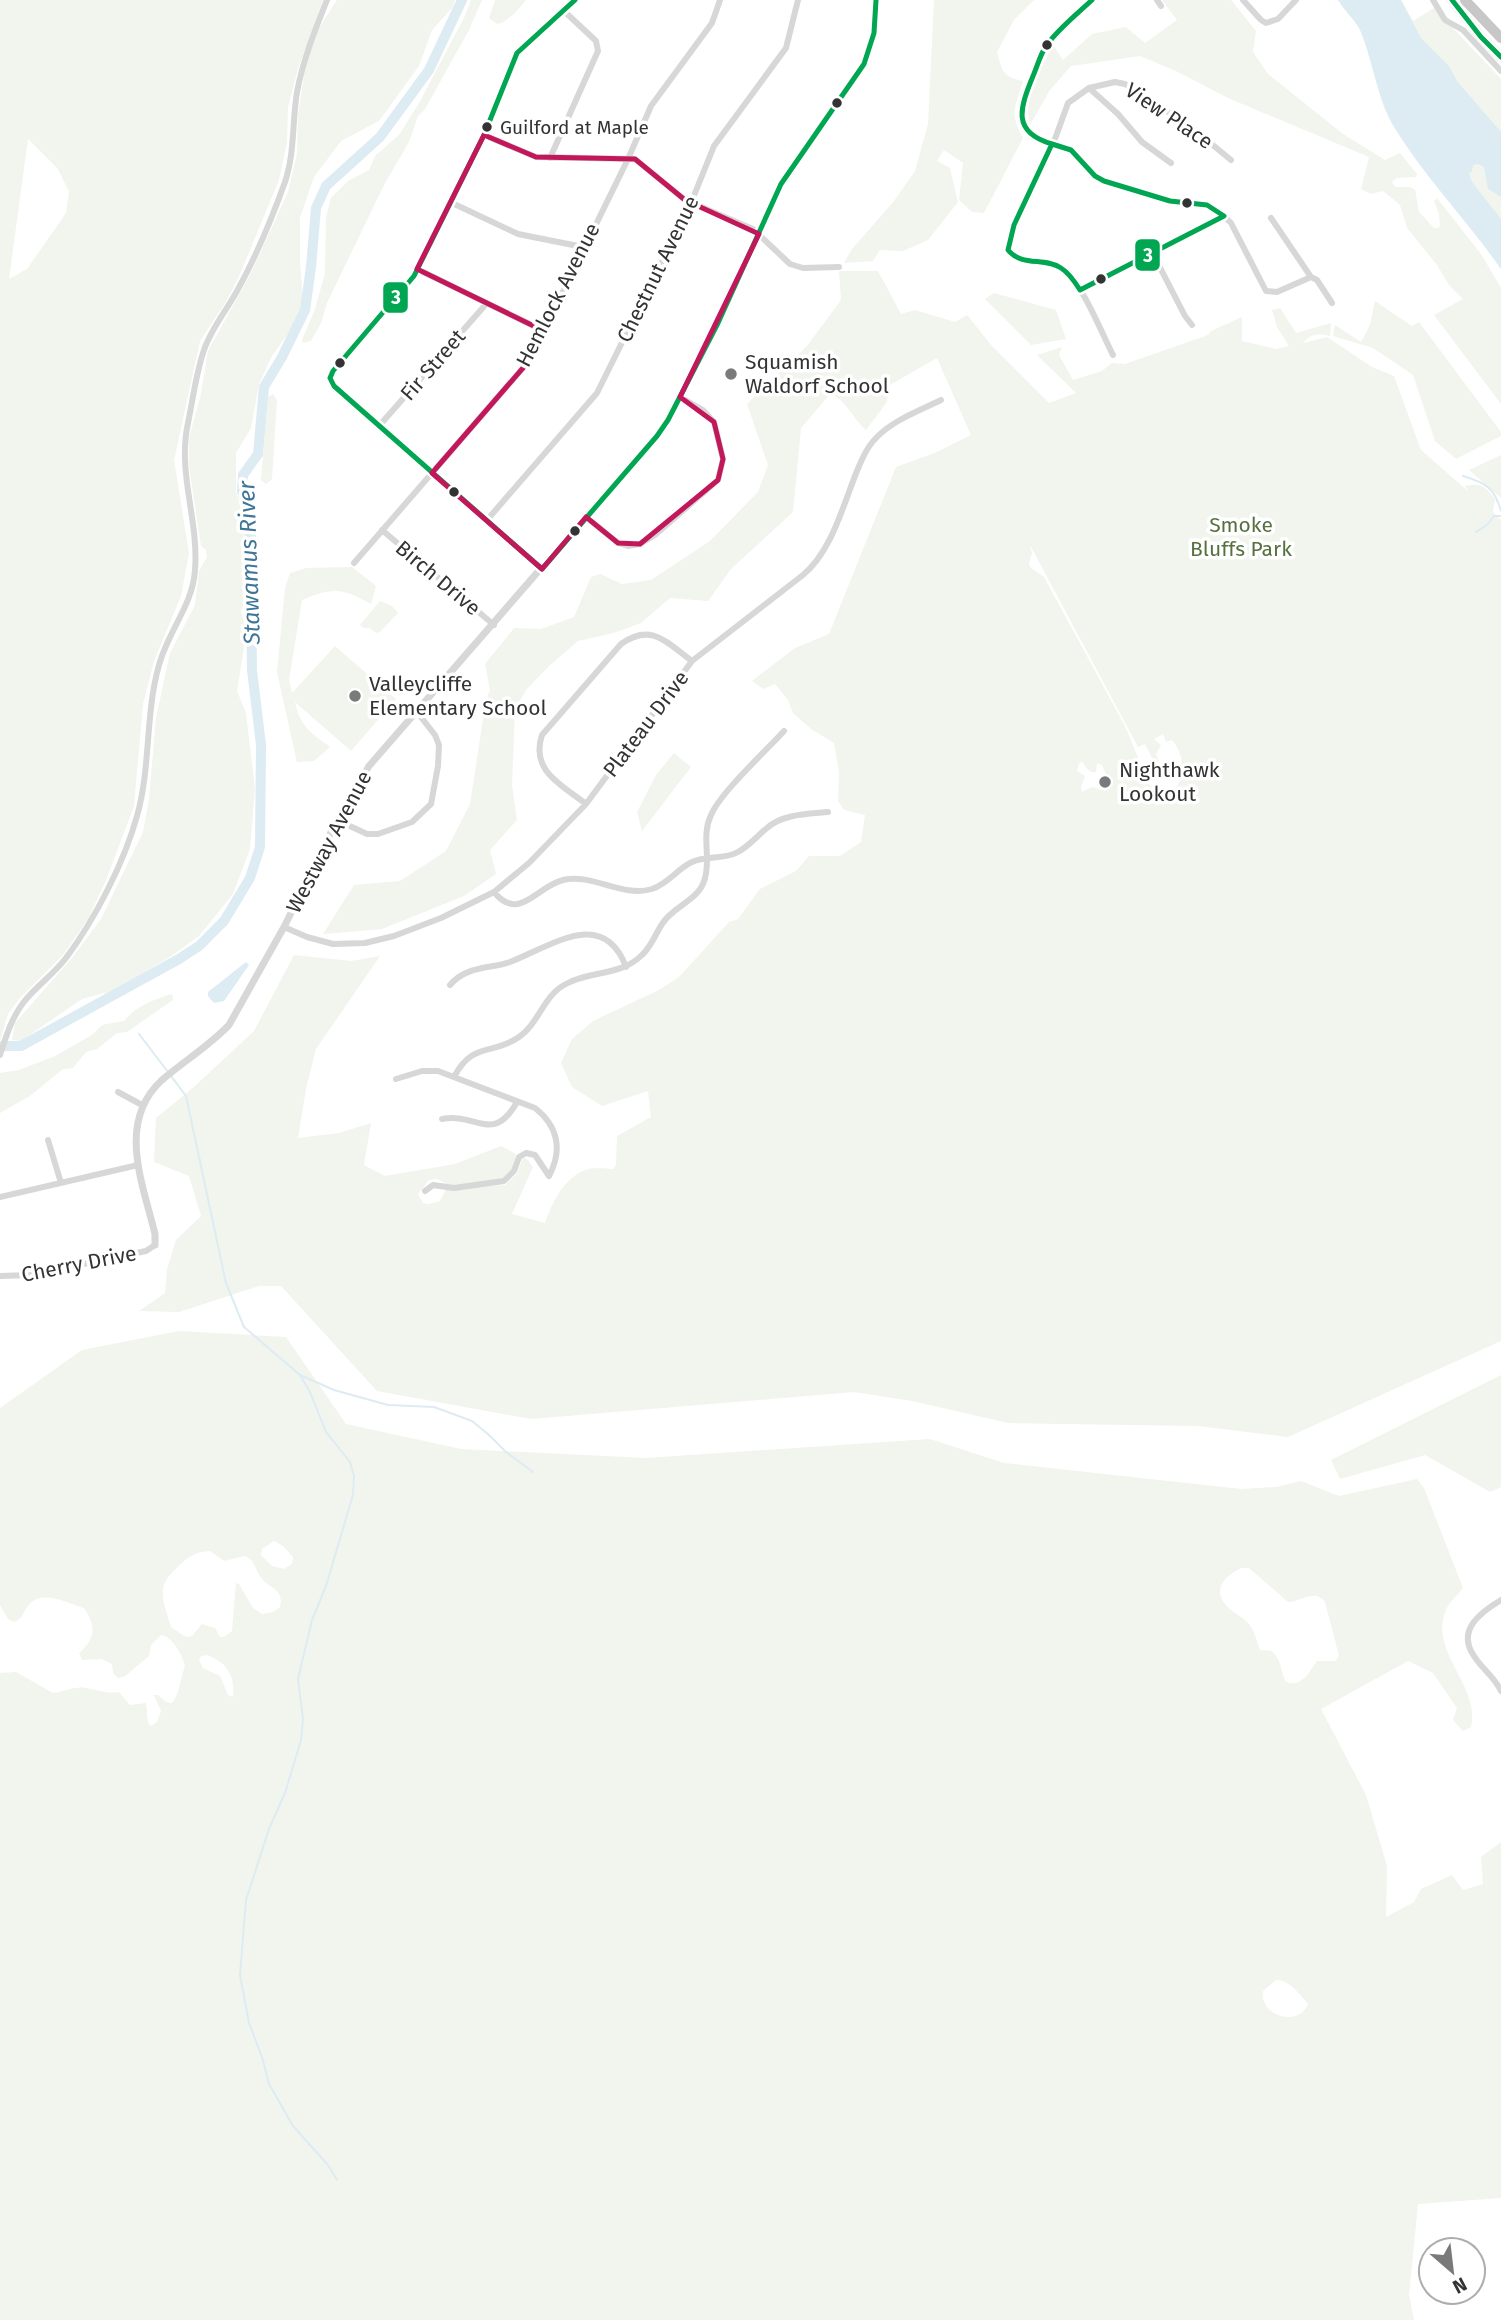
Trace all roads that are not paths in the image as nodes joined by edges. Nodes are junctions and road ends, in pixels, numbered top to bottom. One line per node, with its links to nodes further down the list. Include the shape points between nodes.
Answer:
1 (327, 0): 60 (street, via 302,69 293,152 276,208 204,351 183,461 195,572 188,602 159,663 138,815 91,919 65,959 24,1002 12,1020)
2 (575, 0): 12 (street)
3 (720, 0): 20 (street, Hemlock Avenue, via 712,23 651,106)
4 (798, 0): 24 (street, Chestnut Avenue, via 786,48 714,146)
5 (876, 0): 27 (street, Westway Avenue, via 874,33 864,64 786,176)
6 (1093, 0): 18 (street, via 1044,49 1020,112 1026,130)
7 (1243, 0): 8 (street, via 1266,23 1278,19)
8 (1296, 0)
9 (1433, 0): 15 (street, via 1445,20 1463,30)
10 (1451, 0): 14 (highway)
11 (1465, 0): 13 (highway)
12 (564, 11): 17 (street, via 517,53); 19 (street, via 596,41 598,51)
13 (1501, 38)
14 (1501, 57)
15 (1501, 71)
16 (1089, 88): 18 (street, via 1068,103); 21 (street, View Place, via 1115,82 1129,85); 22 (street, via 1142,142)
17 (484, 135): 19 (street, via 536,157); 23 (street)
18 (1053, 143): 25 (street, via 1071,149 1104,181 1170,201 1207,205); 33 (street, via 1008,250 1018,260 1062,268)
19 (550, 158): 20 (street)
20 (628, 159): 24 (street, via 639,162); 28 (street, Hemlock Avenue)
21 (1231, 160)
22 (1171, 163)
23 (450, 202): 28 (street, via 524,236); 31 (street)
24 (691, 203): 27 (street); 44 (street, Chestnut Avenue, via 597,393)
25 (1224, 216): 29 (street); 32 (street, via 1269,292)
26 (1271, 218): 32 (street)
27 (759, 234): 30 (street, via 796,267); 39 (street, Westway Avenue)
28 (583, 247): 37 (street, Hemlock Avenue)
29 (1152, 252): 33 (street); 36 (street)
30 (839, 267)
31 (417, 269): 34 (street); 41 (street, via 406,289 330,378)
32 (1311, 277): 35 (street)
33 (1080, 290): 38 (street)
34 (487, 303): 37 (street); 41 (street, Fir Street)
35 (1332, 303)
36 (1192, 325)
37 (544, 331): 42 (street, Hemlock Avenue, via 529,361)
38 (1113, 355)
39 (680, 397): 43 (street, Westway Avenue, via 657,436); 43 (street, via 714,422 723,459 718,480 640,544 618,543)
40 (941, 400): 49 (street, Plateau Drive, via 892,424 870,445 824,551 810,570)
41 (379, 426): 42 (street)
42 (432, 472): 44 (street); 45 (street, Hemlock Avenue)
43 (586, 517): 47 (street, Westway Avenue)
44 (487, 520): 47 (street)
45 (383, 530): 46 (street, Hemlock Avenue); 48 (street, Birch Drive)
46 (354, 563)
47 (542, 569): 48 (street, Westway Avenue)
48 (494, 625): 50 (street, Westway Avenue)
49 (692, 662): 52 (street, Plateau Drive); 52 (street, via 659,637 631,637 542,735 538,747 543,768)
50 (417, 712): 54 (street, Westway Avenue, via 369,766); 54 (street, via 439,745 431,804 412,822 377,834)
51 (784, 731): 55 (street, via 714,809 705,833)
52 (586, 804): 56 (street, Plateau Drive)
53 (828, 812): 55 (street, via 781,819 739,852)
54 (337, 820): 57 (street, Westway Avenue)
55 (706, 860): 56 (street, via 691,862 667,882 646,890 576,878 551,884 519,904 502,901); 58 (street, via 701,889 671,914 650,946)
56 (494, 892): 57 (street, Plateau Drive, via 431,922 365,943 333,944)
57 (284, 927): 65 (street, Westway Avenue, via 229,1025 160,1082)
58 (626, 967): 59 (street, via 608,941 594,934 578,934 502,964 468,971); 61 (street, via 563,985 527,1031 511,1042 473,1053)
59 (450, 985)
60 (0, 1055)
61 (454, 1077): 62 (street, via 422,1071); 64 (street)
62 (396, 1079)
63 (118, 1092): 65 (street)
64 (517, 1101): 66 (street, via 496,1124); 70 (street, via 545,1116 557,1136 549,1176 535,1154 526,1153 504,1181 454,1188 433,1185)
65 (142, 1105): 68 (street, Westway Avenue, via 135,1135)
66 (442, 1119)
67 (48, 1140): 69 (street)
68 (138, 1165): 69 (street); 72 (street, Westway Avenue)
69 (61, 1183): 71 (street)
70 (425, 1192)
71 (0, 1197)
72 (155, 1245): 73 (street, Cherry Drive, via 146,1251 31,1275)
73 (0, 1276)
74 (1501, 1600): 75 (street, via 1476,1617 1468,1637 1473,1655)
75 (1501, 1691)

